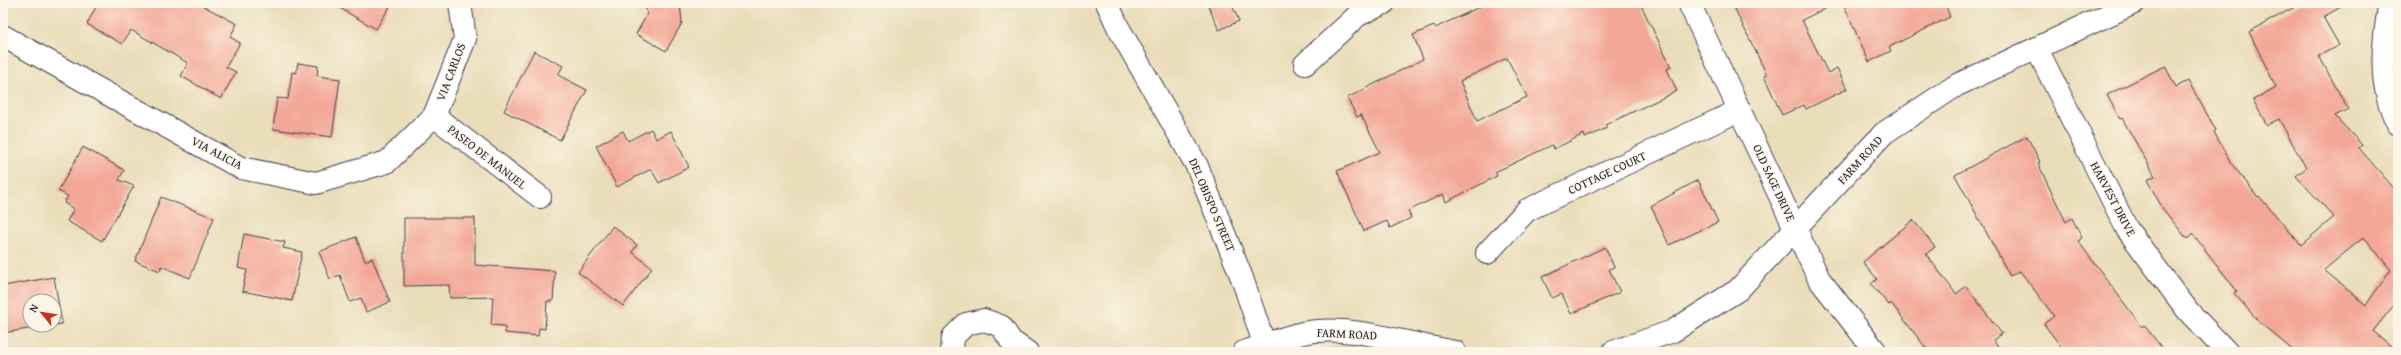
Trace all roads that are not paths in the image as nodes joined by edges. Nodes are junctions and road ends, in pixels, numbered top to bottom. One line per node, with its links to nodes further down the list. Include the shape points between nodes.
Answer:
1 (460, 3): 11 (street, VIA CARLOS, via 465,39)
2 (1106, 3): 16 (street, DEL OBISPO STREET, via 1197,166 1242,278)
3 (1384, 3): 9 (street, via 1358,15)
4 (1689, 3): 10 (street, OLD SAGE DRIVE)
5 (2134, 3): 8 (street, FARM ROAD)
6 (2390, 3): 12 (street, via 2384,33 2383,80)
7 (3, 36): 11 (street, VIA ALICIA, via 241,168 316,183 387,162)
8 (2037, 50): 14 (street, FARM ROAD, via 1957,86 1884,134); 23 (street, HARVEST DRIVE, via 2127,229 2188,311)
9 (1305, 64)
10 (1740, 110): 14 (street, OLD SAGE DRIVE); 15 (street, COTTAGE COURT, via 1527,210)
11 (434, 116): 13 (street, PASEO DE MANUEL)
12 (2398, 124)
13 (540, 197)
14 (1796, 230): 21 (street, FARM ROAD, via 1738,290 1673,331); 22 (street, OLD SAGE DRIVE, via 1819,279)
15 (1487, 253)
16 (1265, 349): 19 (street, FARM ROAD); 20 (street, FARM ROAD, via 1317,330 1376,334)
17 (952, 352): 18 (street, via 953,337 966,324 984,320 1001,326 1011,341)
18 (1027, 352)
19 (1244, 352)
20 (1455, 352)
21 (1613, 352)
22 (1876, 352)
23 (2226, 352)

